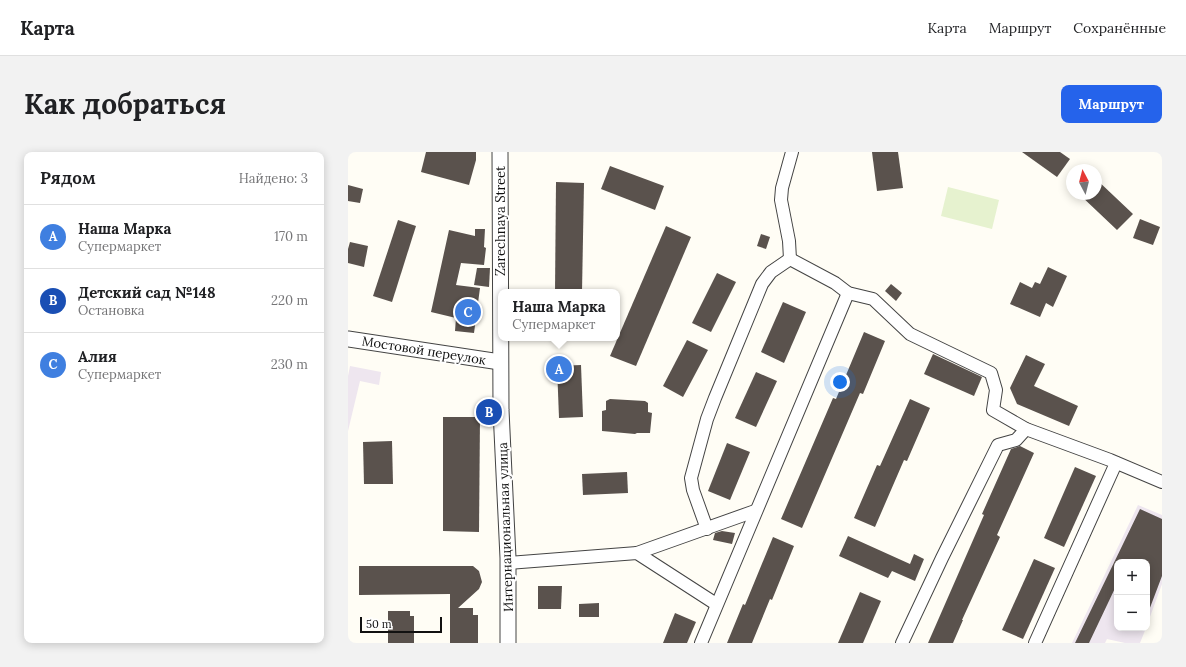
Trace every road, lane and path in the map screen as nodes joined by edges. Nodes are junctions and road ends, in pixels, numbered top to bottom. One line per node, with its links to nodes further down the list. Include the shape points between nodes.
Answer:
1 (500, 152): 4 (street, Zarechnaya Street)
2 (792, 152): 3 (street, via 781,200)
3 (790, 259): 5 (street, via 835,283); 13 (street, via 772,272 762,284 707,419 692,478 693,490)
4 (500, 289)
5 (848, 293): 9 (street, via 873,299 910,334 991,373 996,390 993,410); 12 (street)
6 (348, 339): 8 (street, Мостовой переулок)
7 (500, 341): 8 (street, Zarechnaya Street)
8 (500, 362): 15 (street, Интернациональная улица)
9 (1026, 429): 10 (street); 19 (street, via 1016,440 998,445)
10 (1116, 463): 11 (street); 20 (street)
11 (1162, 482)
12 (755, 511): 13 (street); 16 (street)
13 (707, 528): 14 (street)
14 (637, 553): 15 (street); 16 (street)
15 (508, 564): 17 (street, Интернациональная улица)
16 (716, 604): 18 (street)
17 (508, 643)
18 (701, 643)
19 (902, 643)
20 (1035, 643)

